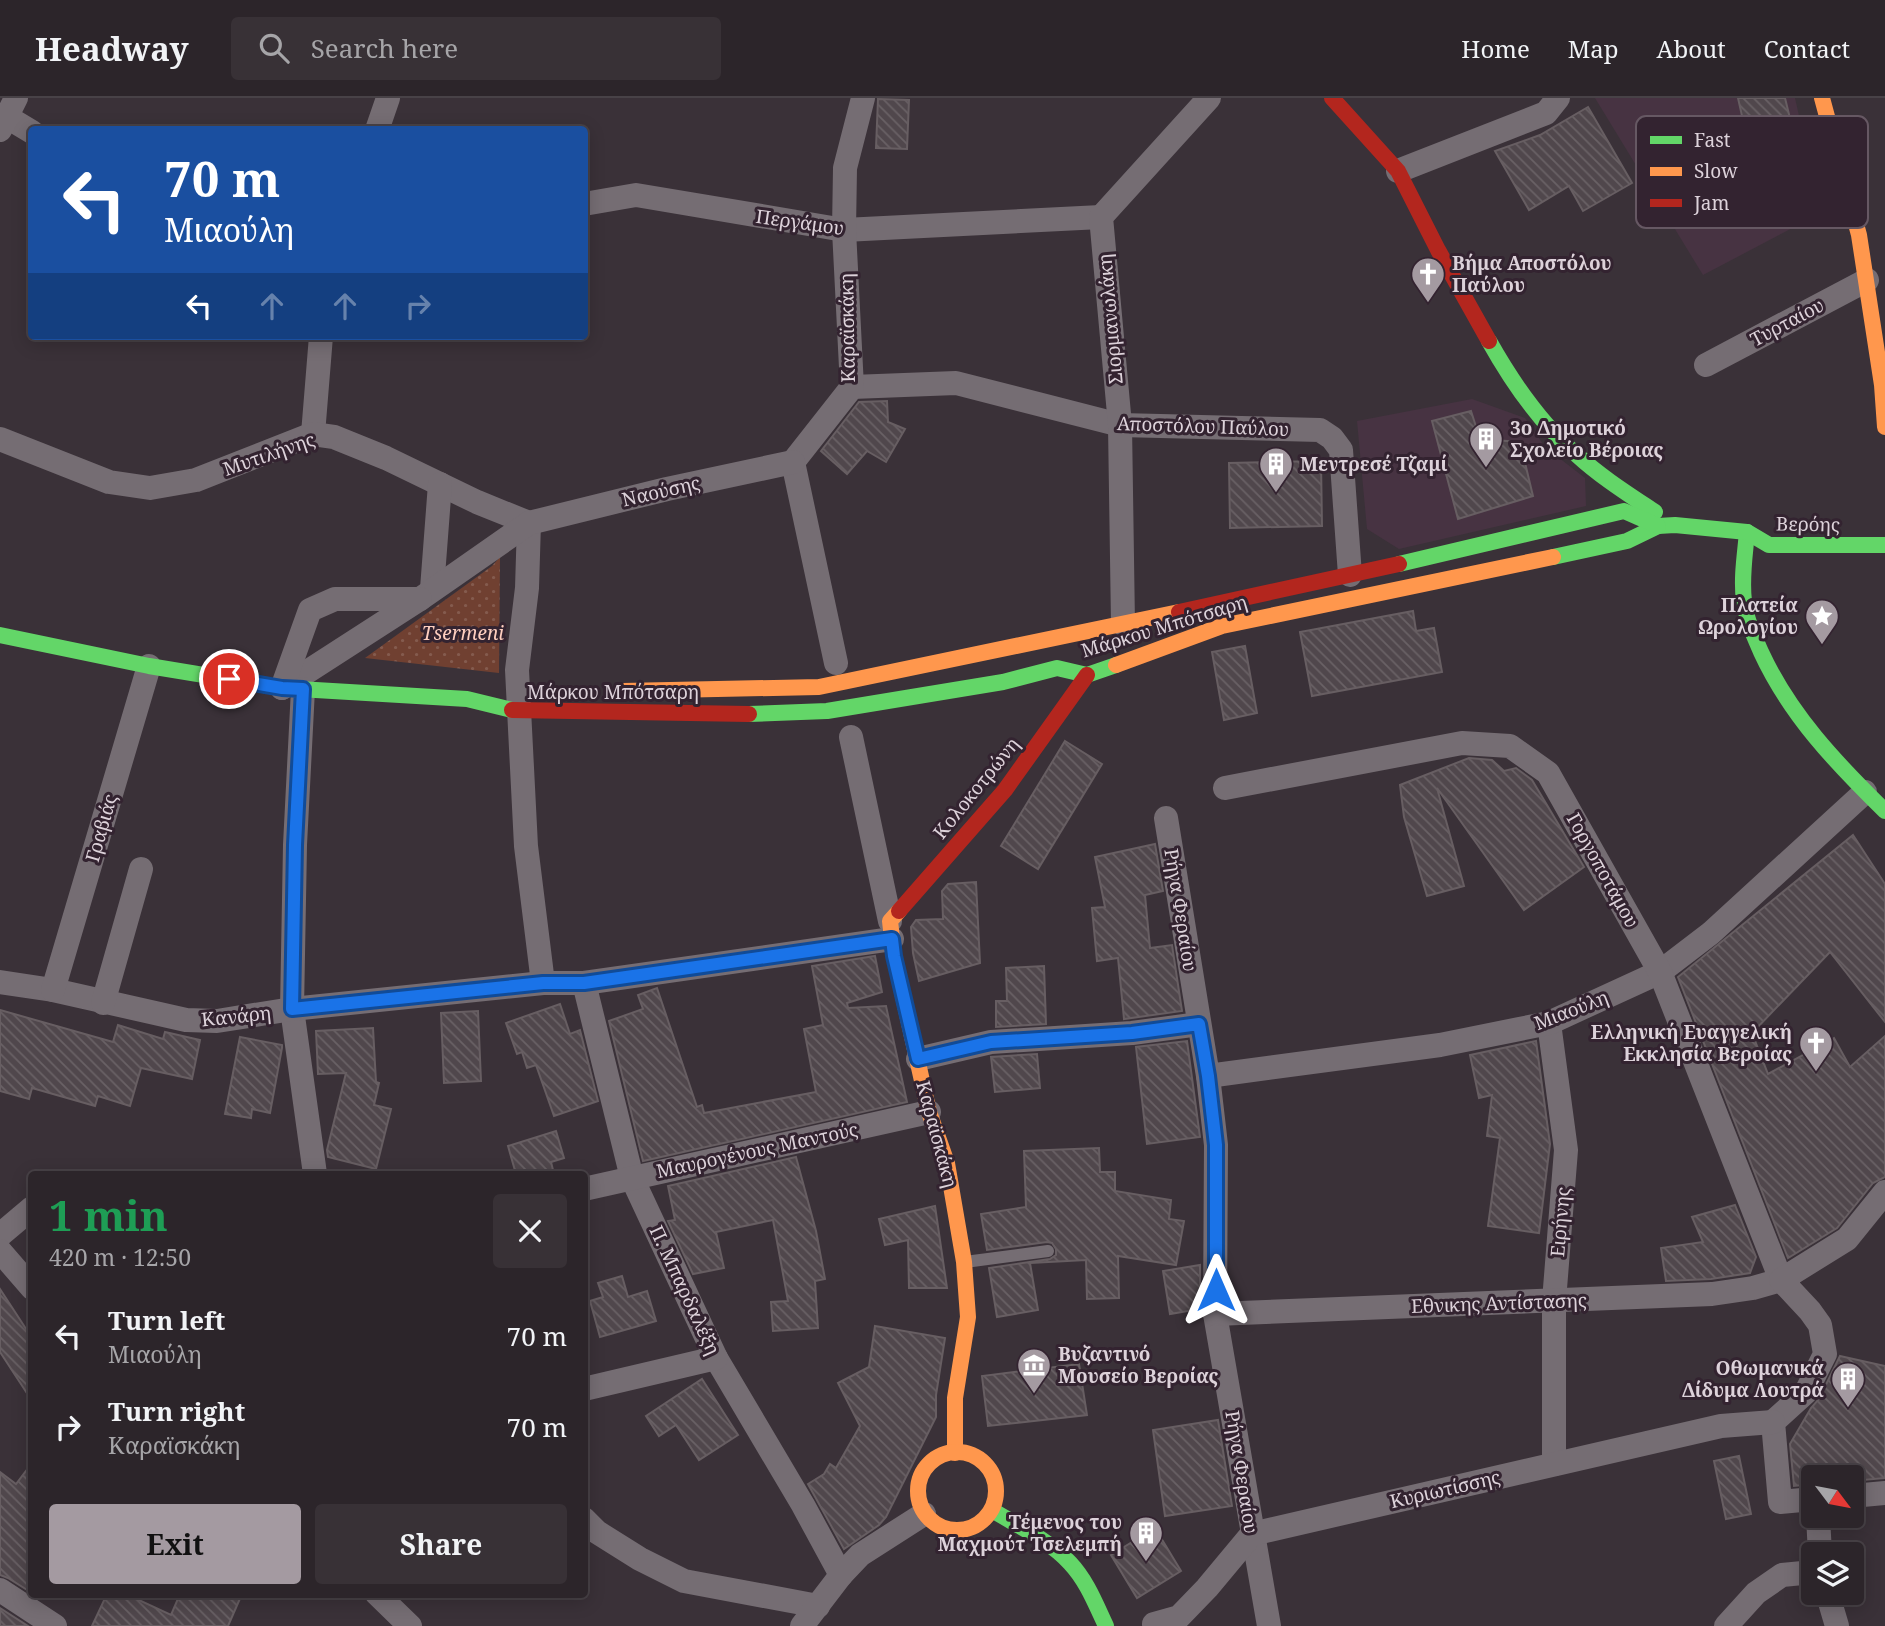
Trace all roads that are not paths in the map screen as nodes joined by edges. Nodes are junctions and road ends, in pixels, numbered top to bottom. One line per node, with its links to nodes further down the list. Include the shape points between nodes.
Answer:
1 (388, 98): 9 (street)
2 (863, 98): 15 (street, Καραϊσκάκη, via 845,168)
3 (1209, 98): 13 (street)
4 (1332, 98): 11 (street)
5 (1558, 98): 11 (street, via 1546,113)
6 (1822, 98): 8 (street)
7 (8, 115): 10 (street)
8 (1827, 116)
9 (378, 126)
10 (28, 129)
11 (1398, 171): 28 (street, via 1504,368 1534,408 1575,454)
12 (588, 203): 15 (street, Περγάμου, via 636,195)
13 (1101, 217): 15 (street, Περγάμου); 20 (street, Σιορμανωλάκη)
14 (1856, 228): 16 (street)
15 (844, 230): 19 (street, Καραϊσκάκη)
16 (1867, 280): 18 (street, Τυρταίου); 21 (street)
17 (321, 340): 22 (street)
18 (1706, 365)
19 (852, 387): 20 (street, Αποστόλου Παύλου, via 956,383); 24 (street, Καραϊσκάκη)
20 (1120, 425): 32 (street, Αποστόλου Παύλου, via 1320,430 1341,450); 34 (street, Σιορμανωλάκη)
21 (1885, 427)
22 (313, 434): 23 (street, Mυτιλήνης, via 196,480 150,488 109,482); 25 (street, Mυτιλήνης, via 347,442)
23 (0, 439)
24 (793, 462): 26 (street, Ναούσης); 36 (street)
25 (440, 484): 26 (street, Mυτιλήνης); 33 (street)
26 (529, 523): 33 (street); 41 (street, via 517,670)
27 (1768, 524): 30 (street, Βερόης)
28 (1675, 525): 29 (street, Μάρκου Μπότσαρη); 30 (street, Μάρκου Μπότσαρη)
29 (1658, 526): 32 (street, Μάρκου Μπότσαρη, via 1624,511); 38 (street, Μάρκου Μπότσαρη, via 1627,541 1222,626)
30 (1748, 532): 31 (street, Βερόης, via 1769,545); 44 (street, via 1744,603 1766,664 1814,739)
31 (1885, 545)
32 (1350, 575): 34 (street, Μάρκου Μπότσαρη)
33 (426, 594): 39 (street); 39 (street, via 335,599 310,610)
34 (1123, 624): 40 (street, Μάρκου Μπότσαρη, via 819,687)
35 (0, 635): 37 (street, Μάρκου Μπότσαρη)
36 (836, 663)
37 (149, 666): 39 (street, Μάρκου Μπότσαρη); 53 (street, Γραβιάς)
38 (1087, 675): 41 (street, Μάρκου Μπότσαρη, via 1057,668 1003,682 827,711 748,713); 48 (street, Κολοκοτρώνη, via 1005,790)
39 (292, 688): 41 (street, Μάρκου Μπότσαρη); 55 (street)
40 (601, 691)
41 (523, 699): 51 (street, via 526,846)
42 (851, 737): 48 (street, Καραϊσκάκη)
43 (1225, 788): 49 (street, Γοργοποτάμου, via 1462,743 1510,746 1548,773)
44 (1870, 788): 45 (street); 49 (street, Μιαούλη, via 1711,933)
45 (1885, 811)
46 (1166, 818): 57 (street, Ρήγα Φεραίου)
47 (141, 869): 54 (street)
48 (891, 930): 52 (street, Κανάρη); 58 (street, Καραϊσκάκη)
49 (1660, 972): 56 (street, Μιαούλη); 70 (street, Γοργοποτάμου)
50 (0, 982): 53 (street, Κανάρη)
51 (543, 983): 52 (street, Κανάρη); 55 (street, Κανάρη)
52 (584, 983): 62 (street, Π. Μπαρδαλέξη)
53 (53, 990): 54 (street, Κανάρη)
54 (103, 1003): 55 (street, Κανάρη, via 186,1020 217,1021)
55 (292, 1009): 61 (street)
56 (1549, 1023): 59 (street, Μιαούλη, via 1440,1045); 72 (street, Ειρήνης, via 1566,1150)
57 (1199, 1024): 58 (street, via 991,1042); 59 (street, Ρήγα Φεραίου)
58 (918, 1059): 60 (street, Καραϊσκάκη)
59 (1208, 1076): 73 (street, Ρήγα Φεραίου, via 1216,1145)
60 (929, 1112): 62 (street, Μαυρογένους Μαντούς); 69 (street, Καραϊσκάκη, via 947,1163)
61 (315, 1171)
62 (632, 1178): 63 (street, Μαυρογένους Μαντούς); 74 (street, Π. Μπαρδαλέξη)
63 (588, 1188)
64 (1885, 1192): 70 (street, Εθνικης Αντίστασης, via 1847,1239)
65 (28, 1211): 66 (street)
66 (0, 1235)
67 (0, 1251): 71 (street)
68 (1048, 1251): 69 (lane)
69 (964, 1262): 77 (street, Καραϊσκάκη, via 968,1318 955,1398)
70 (1782, 1280): 72 (street, Εθνικης Αντίστασης, via 1712,1294); 76 (street, via 1820,1325 1825,1354 1806,1392)
71 (28, 1283)
72 (1553, 1301): 73 (street, Εθνικης Αντίστασης); 78 (street, Ειρήνης)
73 (1216, 1314): 85 (street, Ρήγα Φεραίου)
74 (716, 1358): 75 (street); 87 (street, Π. Μπαρδαλέξη)
75 (588, 1387)
76 (1773, 1422): 78 (street, Κυριωτίσσης, via 1721,1426); 81 (street, via 1780,1502)
77 (955, 1453): 82 (street, via 971,1454 991,1471 996,1484); 83 (street, via 942,1455 922,1472 918,1498)
78 (1554, 1464): 85 (street, Κυριωτίσσης)
79 (1885, 1493): 80 (street)
80 (1864, 1495)
81 (1801, 1500)
82 (992, 1510): 83 (street, via 980,1524 956,1531 934,1524); 96 (street, via 1036,1536 1070,1564)
83 (925, 1514): 87 (street, via 860,1555)
84 (588, 1523): 91 (street, via 640,1559 684,1581)
85 (1252, 1534): 92 (street, via 1179,1617); 97 (street, Ρήγα Φεραίου)
86 (1801, 1573): 98 (street, via 1782,1575 1756,1592)
87 (841, 1575): 91 (street)
88 (0, 1590): 93 (street)
89 (381, 1598): 94 (street)
90 (1831, 1605): 99 (street)
91 (818, 1606): 95 (street)
92 (1154, 1625)
93 (55, 1626)
94 (411, 1626)
95 (802, 1626)
96 (1106, 1626)
97 (1269, 1626)
98 (1726, 1626)
99 (1837, 1626)

